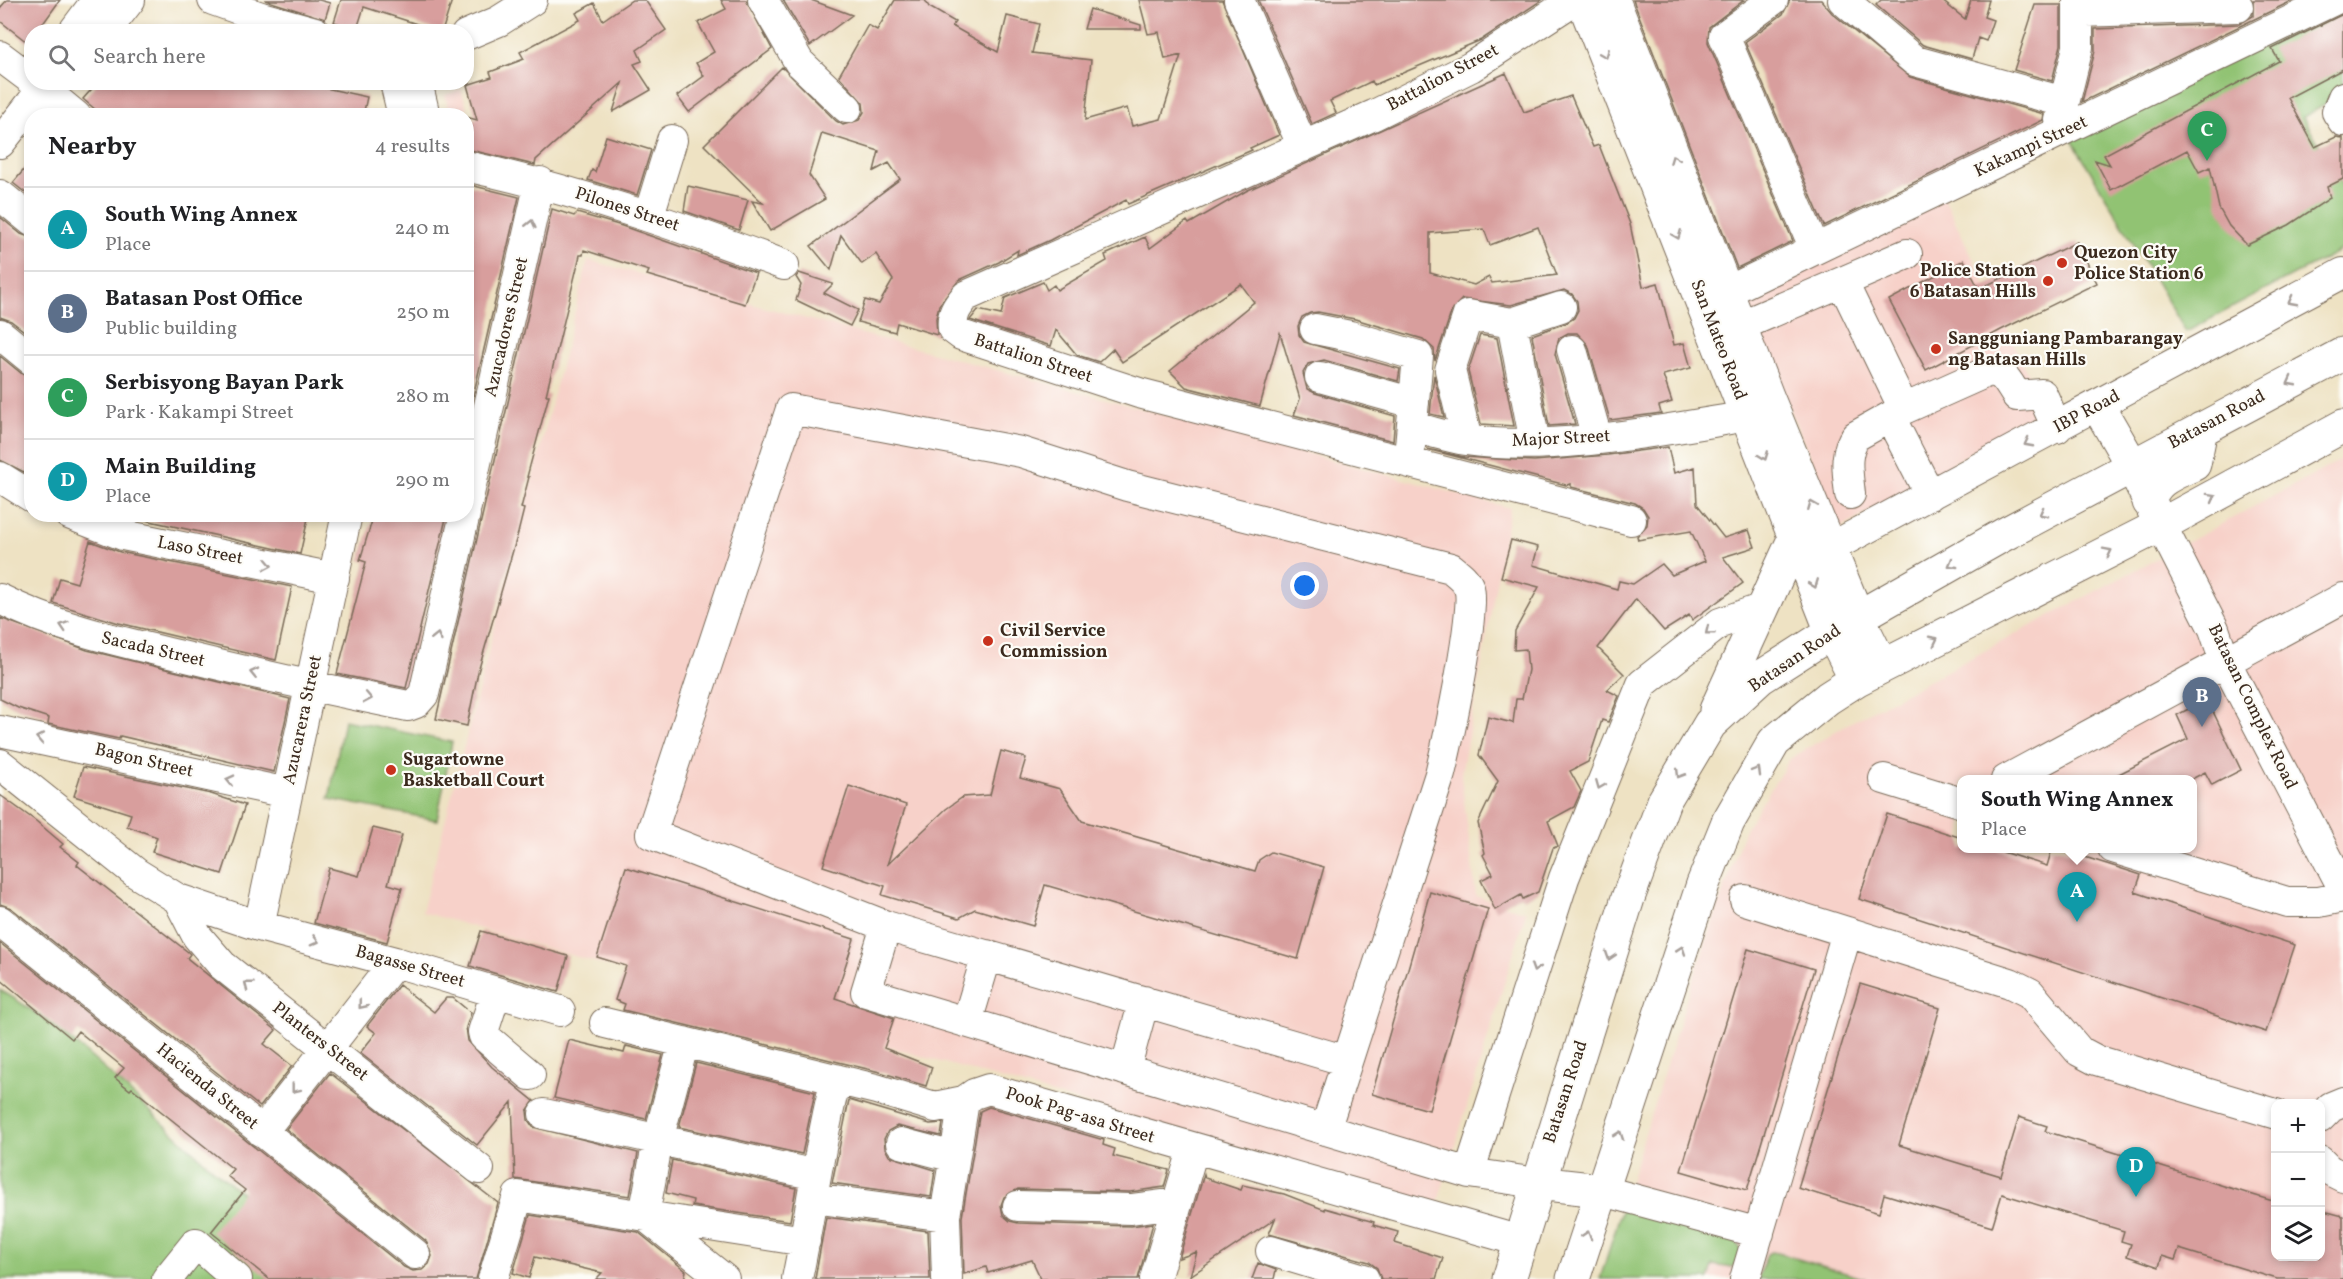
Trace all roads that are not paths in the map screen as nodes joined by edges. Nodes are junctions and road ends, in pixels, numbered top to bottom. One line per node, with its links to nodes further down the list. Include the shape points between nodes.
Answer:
1 (98, 0): 15 (street)
2 (130, 0): 16 (street)
3 (213, 0): 17 (street)
4 (532, 0): 18 (street)
5 (763, 0): 30 (street, via 799,62)
6 (1239, 0): 35 (street)
7 (1574, 0): 35 (street, Battalion Street, via 1471,67)
8 (1583, 0): 59 (main road, San Mateo Road, one-way to 59)
9 (1613, 0): 46 (main road, San Mateo Road, one-way to 9)
10 (1773, 0): 41 (street, via 1724,36)
11 (1843, 0): 31 (street, via 1915,61)
12 (2334, 0): 19 (street, Kakampi Street)
13 (2237, 4): 14 (street); 19 (street)
14 (2078, 6): 31 (street, via 2078,47)
15 (78, 24)
16 (111, 24)
17 (286, 24)
18 (474, 32)
19 (2250, 41): 31 (street, Kakampi Street)
20 (0, 56): 21 (street)
21 (24, 72)
22 (35, 90): 34 (street)
23 (48, 90): 27 (street)
24 (397, 90): 28 (street)
25 (419, 90): 29 (street)
26 (2343, 97): 32 (street, via 2337,112)
27 (67, 108)
28 (401, 108)
29 (423, 108)
30 (847, 108)
31 (2064, 117): 41 (street, Kakampi Street)
32 (2343, 122)
33 (672, 140): 40 (street)
34 (0, 142)
35 (1303, 147): 66 (street, Battalion Street, via 966,296 952,319 953,329 961,335 1139,393)
36 (474, 168): 37 (street, Pilones Street)
37 (540, 183): 40 (street, Pilones Street); 68 (street, Azucadores Street, one-way to 37)
38 (0, 195): 39 (street)
39 (24, 214)
40 (649, 215): 43 (street, Pilones Street)
41 (1815, 249): 46 (street, Kakampi Street)
42 (1907, 254): 45 (street)
43 (784, 265)
44 (2343, 273): 56 (street, IBP Road, one-way to 56)
45 (1843, 283): 49 (street); 57 (street)
46 (1726, 292): 49 (main road, San Mateo Road)
47 (1561, 307): 48 (street)
48 (1512, 323): 64 (street, via 1468,315 1450,370); 65 (street)
49 (1740, 326): 79 (main road, San Mateo Road, one-way to 49)
50 (1315, 329): 58 (street, via 1418,356)
51 (0, 334): 53 (street)
52 (1572, 350): 63 (street)
53 (24, 354)
54 (2343, 354): 62 (main road, Batasan Road, one-way to 62)
55 (1320, 377): 58 (street, Major Street)
56 (2098, 406): 61 (street, IBP Road); 67 (main road)
57 (1897, 413): 61 (street, via 1996,371 2017,396 2042,394); 71 (street, via 1852,442 1847,464); 72 (street)
58 (1413, 415): 64 (street, Major Street); 66 (street)
59 (1748, 416): 63 (street, Major Street); 78 (main road, San Mateo Road, one-way to 78)
60 (2343, 426): 73 (main road, one-way to 60)
61 (2057, 428): 72 (street, IBP Road, one-way to 72)
62 (2201, 429): 67 (main road, Batasan Road); 73 (main road, via 2194,464 2156,485)
63 (1597, 438): 65 (street, Major Street)
64 (1467, 440): 65 (street, Major Street)
65 (1535, 443)
66 (1407, 464): 74 (street, Battalion Street)
67 (2132, 465): 73 (main road); 84 (main road, Batasan Road, one-way to 84)
68 (474, 472)
69 (0, 477): 70 (street)
70 (24, 492)
71 (1850, 494)
72 (1930, 495): 79 (street, IBP Road)
73 (2155, 513): 85 (street, Batasan Complex Road, via 2214,629); 86 (main road, one-way to 73)
74 (1632, 520)
75 (90, 522): 80 (street, Laso Street, one-way to 80, via 123,535)
76 (345, 522): 80 (street, Azucarera Street)
77 (463, 522): 87 (street, one-way to 77, via 408,706 416,703 424,694)
78 (1795, 537): 83 (main road); 84 (main road, San Mateo Road, one-way to 84)
79 (1830, 548): 84 (main road, San Mateo Road)
80 (334, 578): 87 (street, Azucarera Street)
81 (2343, 598): 85 (street)
82 (0, 599): 87 (street, Sacada Street, one-way to 82, via 93,636 30,615)
83 (1763, 608): 88 (main road); 130 (street, one-way to 130, via 1720,622 1642,684 1564,878)
84 (1845, 625): 86 (main road, San Mateo Road); 88 (main road, Batasan Road, via 1760,678)
85 (2225, 661): 91 (street); 96 (street, Batasan Complex Road)
86 (1869, 673): 134 (main road, one-way to 86, via 1703,884 1728,822 1774,742 1819,704)
87 (310, 687): 93 (street, Azucarera Street)
88 (1710, 724): 132 (main road, Batasan Road, one-way to 132, via 1664,801 1628,898)
89 (0, 731): 93 (street, Bagon Street, one-way to 89)
90 (0, 764): 98 (street, via 136,873)
91 (2015, 775)
92 (1884, 779): 94 (street)
93 (287, 793): 101 (street, Azucarera Street)
94 (1957, 801)
95 (2126, 853): 97 (street, via 2288,902)
96 (2343, 888)
97 (2343, 897)
98 (178, 899): 101 (street); 112 (street, Planters Street, one-way to 98, via 222,965 197,936)
99 (1745, 900): 103 (street)
100 (0, 921): 123 (street, Hacienda Street)
101 (259, 926): 105 (street, Bagasse Street, one-way to 105)
102 (886, 926): 104 (street); 109 (street, via 866,992); 113 (street, via 651,834 791,410 1022,452 1126,486 1451,568 1463,579 1472,599 1447,745)
103 (1847, 932): 119 (street, via 2010,983 2030,993 2079,1051 2096,1060); 139 (street)
104 (987, 955): 107 (street); 109 (street)
105 (395, 962): 106 (street, Bagasse Street); 112 (street, one-way to 112)
106 (496, 992): 108 (street, Bagasse Street); 115 (street, via 484,1036)
107 (1144, 1001): 113 (street); 114 (street)
108 (560, 1011)
109 (966, 1022): 114 (street)
110 (605, 1023): 111 (street, Pook Pag-asa Street)
111 (684, 1042): 116 (street, Pook Pag-asa Street); 124 (street)
112 (328, 1047): 123 (street, one-way to 123); 129 (street, Planters Street)
113 (1347, 1061): 122 (street)
114 (1125, 1070): 122 (street)
115 (530, 1075)
116 (836, 1079): 117 (street, Pook Pag-asa Street, via 935,1107); 133 (street, via 821,1134)
117 (964, 1101): 126 (street, Pook Pag-asa Street, via 989,1089); 127 (street)
118 (2343, 1102): 120 (street)
119 (2271, 1112)
120 (2325, 1113)
121 (544, 1114): 124 (street)
122 (1324, 1130): 130 (street)
123 (262, 1132): 143 (street, Hacienda Street)
124 (658, 1140): 133 (street); 137 (street)
125 (901, 1143): 127 (street)
126 (1193, 1150): 135 (street); 141 (street, Pook Pag-asa Street)
127 (954, 1157): 138 (street)
128 (2325, 1166): 131 (street)
129 (479, 1169)
130 (1469, 1173): 132 (street)
131 (2343, 1177)
132 (1537, 1183): 134 (main road); 141 (main road, Batasan Road)
133 (814, 1187): 138 (street); 140 (street)
134 (1600, 1190): 139 (street); 153 (main road, one-way to 134)
135 (1177, 1203): 136 (street, via 1131,1209); 150 (street)
136 (1018, 1206)
137 (644, 1215): 140 (street); 146 (street, via 518,1196); 147 (street)
138 (945, 1216): 149 (street)
139 (1759, 1233): 154 (street)
140 (805, 1241): 148 (street)
141 (1520, 1241): 152 (main road, Batasan Road)
142 (1270, 1251): 151 (street)
143 (415, 1254)
144 (167, 1279): 145 (street, via 196,1243)
145 (237, 1279)
146 (493, 1279)
147 (724, 1279)
148 (796, 1279)
149 (947, 1279)
150 (1155, 1279)
151 (1364, 1279)
152 (1509, 1279)
153 (1573, 1279)
154 (1745, 1279)

